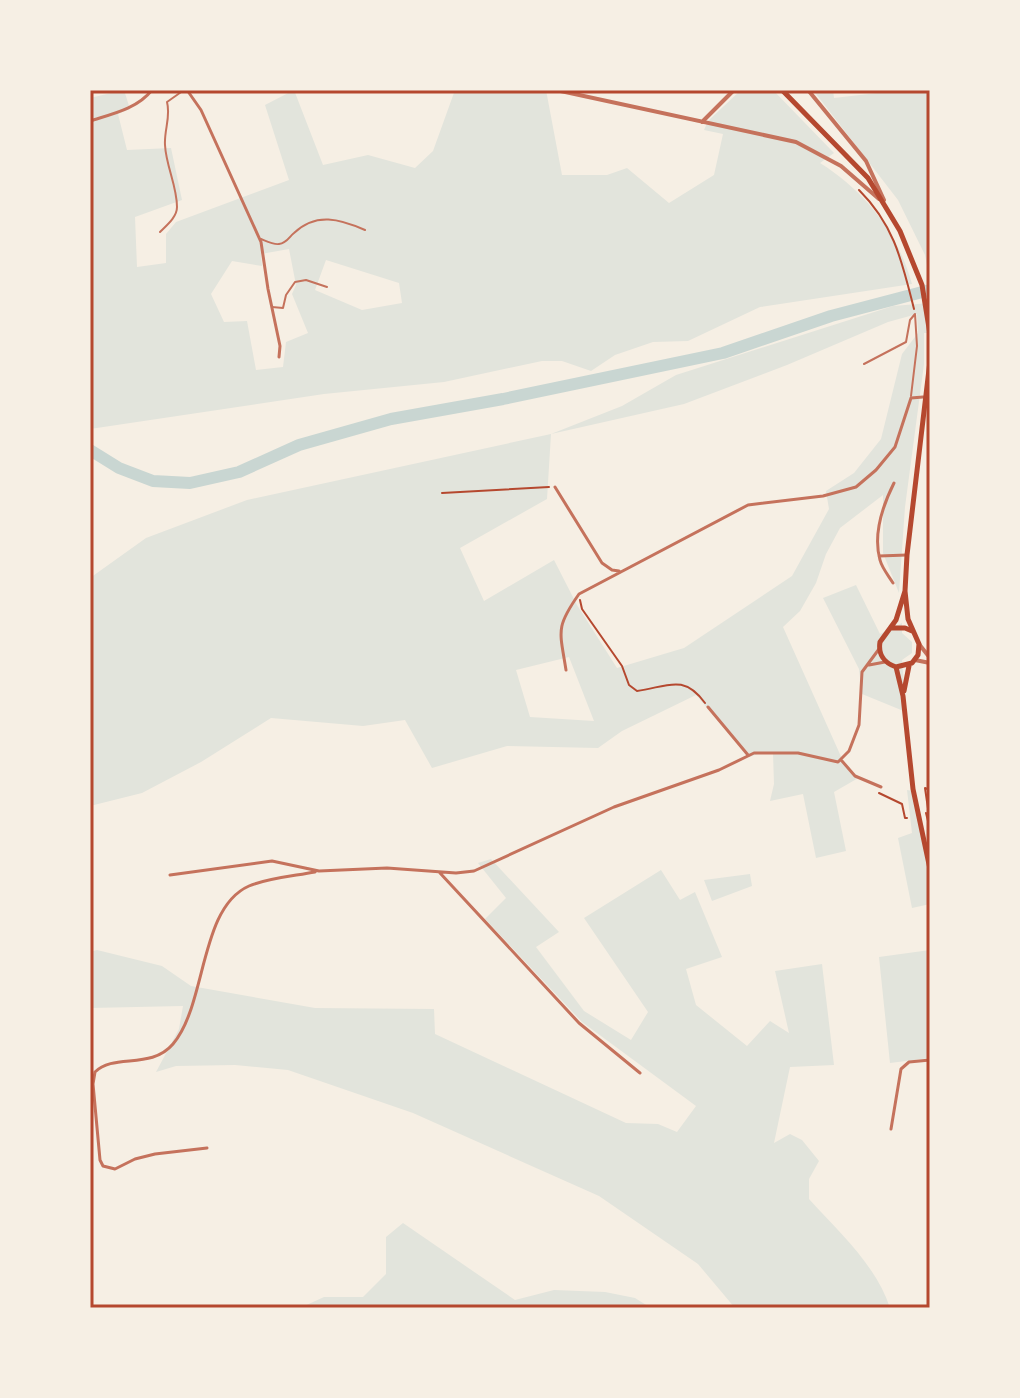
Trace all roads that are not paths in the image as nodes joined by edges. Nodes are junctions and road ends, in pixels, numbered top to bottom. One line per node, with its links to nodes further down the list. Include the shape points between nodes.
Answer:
1 (152, 90): 7 (street, via 143,100)
2 (186, 90): 11 (lane, via 167,102 165,146 177,208); 12 (street, via 195,98)
3 (556, 90): 8 (street)
4 (734, 90): 8 (street)
5 (782, 90): 9 (main road, via 868,178)
6 (808, 90): 9 (street, via 866,161)
7 (90, 121)
8 (702, 122): 9 (street, via 810,148 841,166)
9 (886, 206): 15 (main road, via 916,266)
10 (365, 230): 12 (lane, via 325,219 304,225 277,245)
11 (160, 232)
12 (260, 239): 14 (street)
13 (327, 287): 14 (lane, via 295,282 283,308)
14 (271, 307): 16 (street)
15 (930, 334): 18 (main road)
16 (279, 357)
17 (864, 364): 19 (lane, via 906,342 915,314)
18 (925, 397): 19 (street); 22 (main road)
19 (910, 401): 24 (street, via 895,447 856,487 748,505)
20 (894, 483): 23 (street, via 881,516)
21 (555, 487): 24 (street, via 602,563)
22 (907, 555): 23 (street); 26 (main road)
23 (879, 556): 25 (street)
24 (620, 571): 36 (street, via 579,594 562,618)
25 (893, 583)
26 (905, 591): 27 (main road); 28 (main road)
27 (891, 629): 28 (main road); 30 (main road)
28 (912, 631): 29 (main road)
29 (919, 644): 31 (street); 33 (main road)
30 (879, 648): 32 (main road); 34 (street)
31 (930, 660): 33 (street)
32 (886, 662): 34 (street); 35 (main road)
33 (912, 662): 35 (main road); 37 (main road)
34 (865, 666): 40 (street, via 859,725)
35 (896, 667): 37 (main road)
36 (566, 670)
37 (903, 696): 42 (main road, via 913,789)
38 (708, 707): 39 (street)
39 (748, 755): 40 (street, via 791,752); 44 (street, via 614,807 474,871)
40 (842, 761): 41 (street, via 855,776)
41 (881, 787)
42 (930, 869)
43 (319, 871): 44 (street); 45 (street, via 272,861); 47 (street, via 249,886 239,893 220,915 184,1027 171,1046 148,1059)
44 (439, 872): 48 (street, via 579,1023)
45 (170, 875)
46 (930, 1060): 49 (street, via 909,1062 901,1069)
47 (92, 1070): 50 (street, via 103,1166 115,1169 155,1154)
48 (640, 1073)
49 (891, 1129)
50 (207, 1148)

